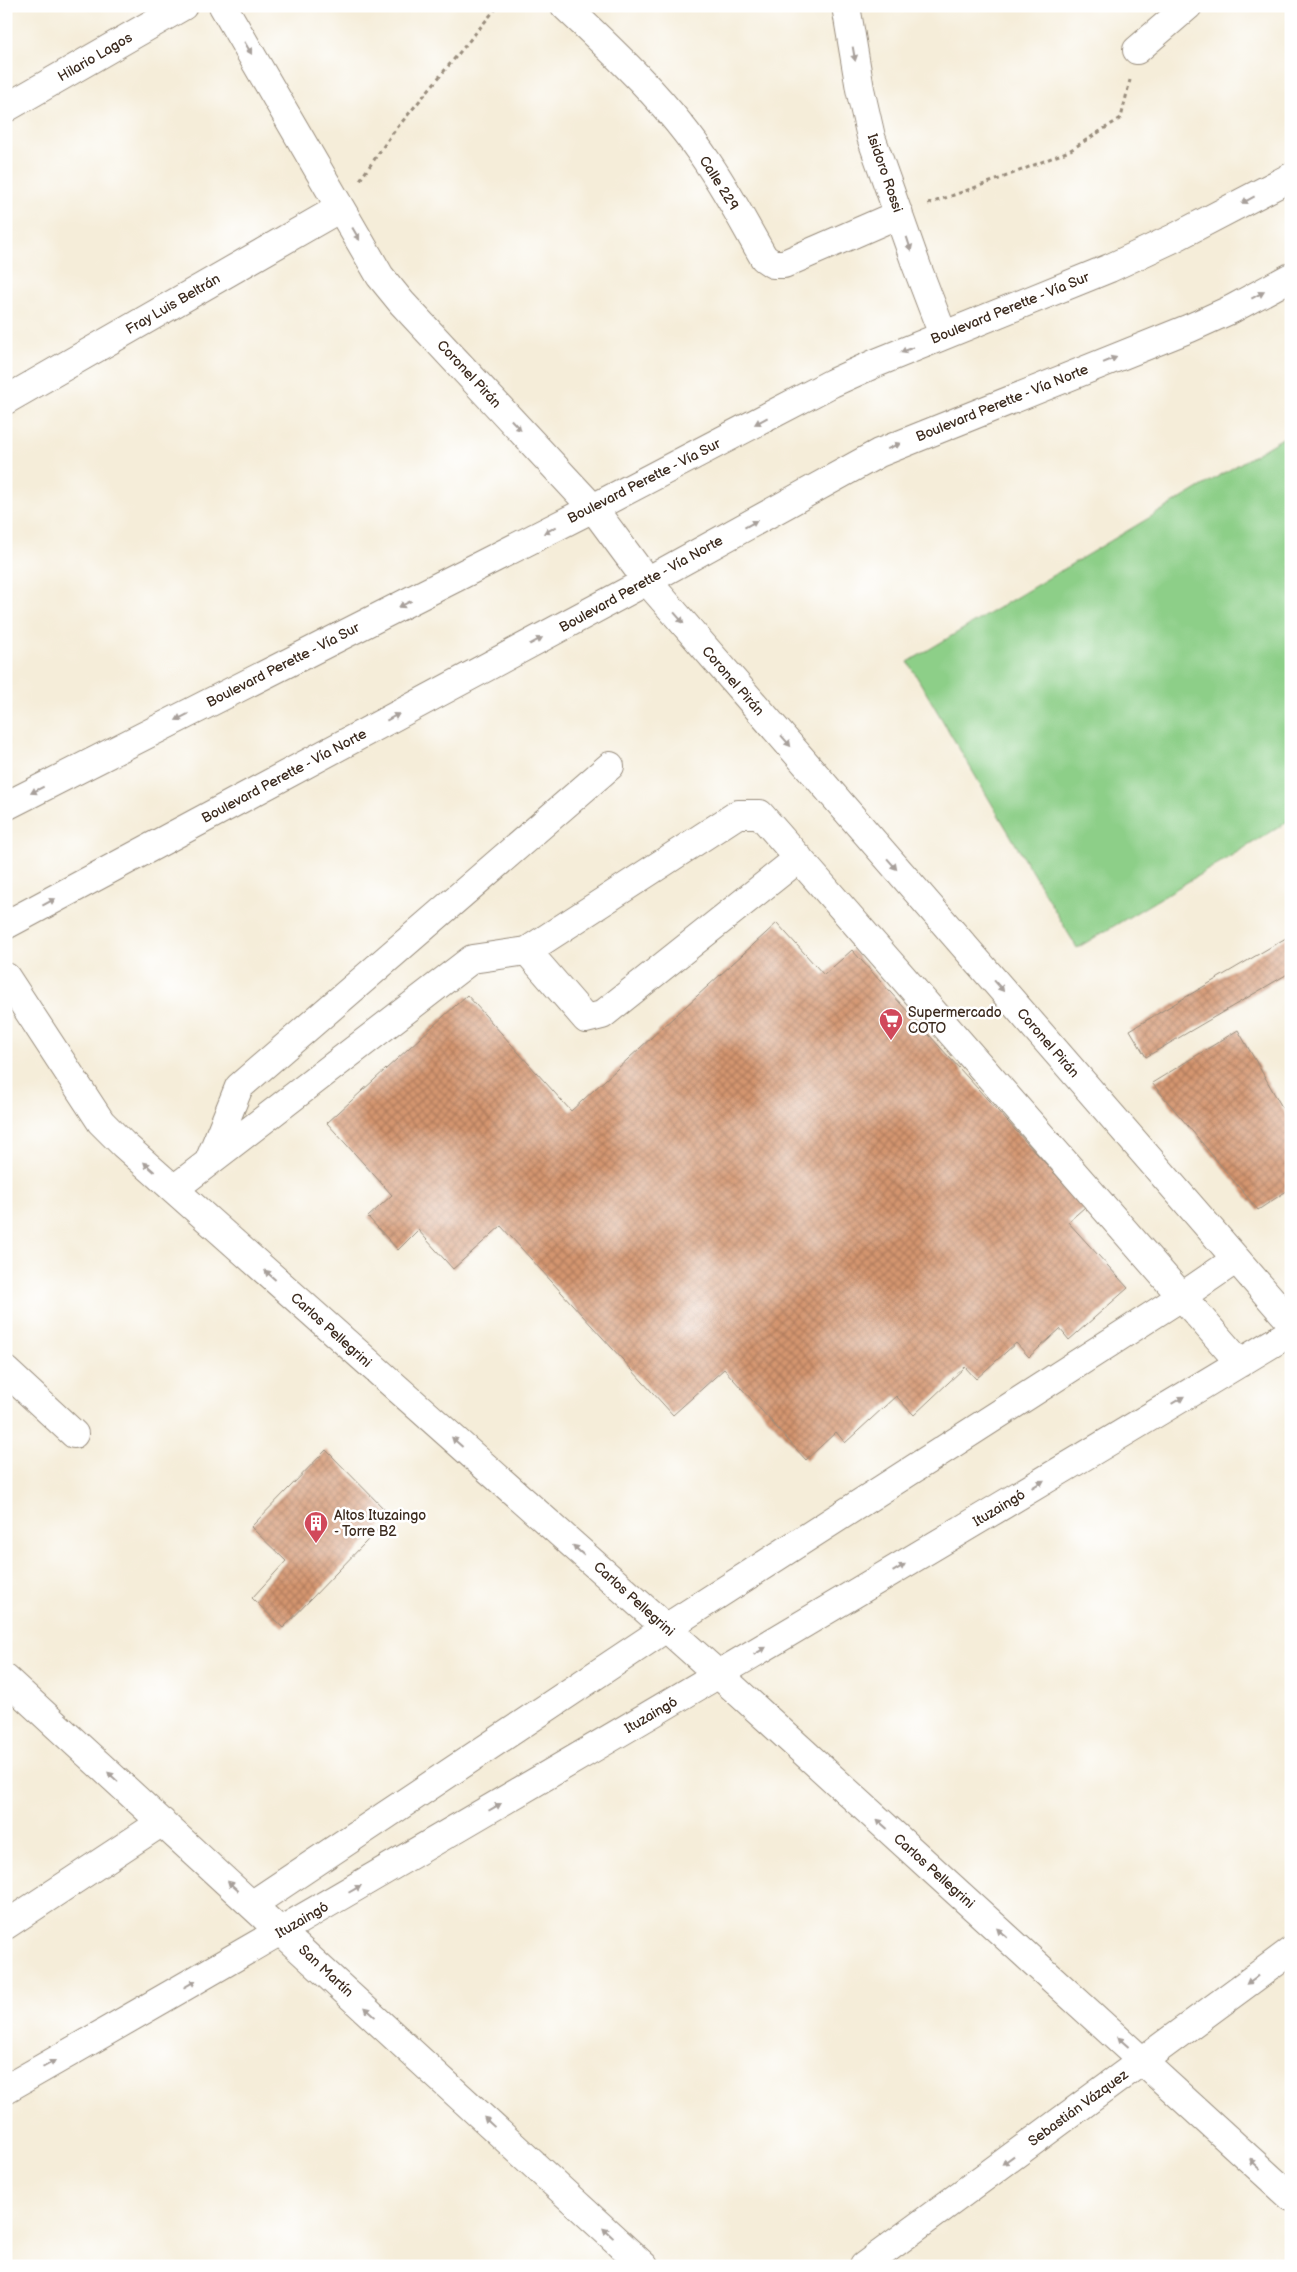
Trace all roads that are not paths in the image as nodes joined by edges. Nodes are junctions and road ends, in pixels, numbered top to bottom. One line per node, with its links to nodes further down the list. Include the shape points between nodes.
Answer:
1 (183, 6): 7 (street, Hilario Lagos)
2 (223, 6): 9 (street, Coronel Pirán, one-way to 9)
3 (565, 6): 10 (street, Calle 229, via 635,72 666,109 708,163 764,258 773,264 784,264)
4 (846, 6): 10 (street, Isidoro Rossi, one-way to 10, via 871,137)
5 (1188, 6): 6 (street)
6 (1137, 50)
7 (6, 108)
8 (1291, 177): 12 (street, Boulevard Perette - Vía Sur, one-way to 12, via 1110,268)
9 (340, 208): 13 (street, Fray Luis Beltrán); 14 (street, Coronel Pirán, one-way to 14, via 380,276 402,303)
10 (899, 214): 12 (street, Isidoro Rossi, one-way to 12)
11 (1291, 277): 15 (street, Boulevard Perette - Vía Norte, one-way to 11, via 879,453 1190,328)
12 (943, 335): 14 (street, Boulevard Perette - Vía Sur, one-way to 14, via 832,383)
13 (6, 400)
14 (593, 508): 15 (street, Coronel Pirán); 17 (street, Boulevard Perette - Vía Sur, one-way to 17)
15 (647, 581): 19 (street, Boulevard Perette - Vía Norte, one-way to 15); 24 (street, Coronel Pirán, one-way to 24)
16 (610, 766): 22 (street, via 239,1086)
17 (6, 806)
18 (799, 858): 20 (street, via 760,814 738,814); 20 (street, via 602,1015 586,1019); 25 (street)
19 (6, 925)
20 (527, 951): 22 (street, via 472,959)
21 (6, 976): 23 (street, Carlos Pellegrini, one-way to 21, via 101,1122)
22 (208, 1162): 23 (street)
23 (174, 1189): 31 (street, Carlos Pellegrini, one-way to 23)
24 (1236, 1260): 25 (street); 26 (street, Coronel Pirán)
25 (1181, 1297): 28 (street); 31 (street)
26 (1291, 1322)
27 (1291, 1332): 28 (street, Ituzaingó)
28 (1240, 1363): 32 (street, Ituzaingó, one-way to 28)
29 (6, 1371): 30 (street)
30 (74, 1434)
31 (666, 1628): 32 (street, Carlos Pellegrini); 35 (street)
32 (718, 1676): 37 (street, Ituzaingó, one-way to 32); 39 (street, Carlos Pellegrini, one-way to 32)
33 (6, 1679): 34 (street, San Martín, one-way to 33)
34 (162, 1822): 35 (street, San Martín, one-way to 34); 36 (street)
35 (253, 1904): 37 (street, San Martín)
36 (6, 1925)
37 (282, 1931): 40 (street, Ituzaingó, one-way to 37); 42 (street, San Martín, one-way to 37)
38 (1291, 1951): 39 (street, Sebastián Vázquez, one-way to 39)
39 (1143, 2060): 41 (street, Carlos Pellegrini, one-way to 39); 43 (street, Sebastián Vázquez, one-way to 43)
40 (6, 2089)
41 (1291, 2197)
42 (644, 2266)
43 (864, 2266)

